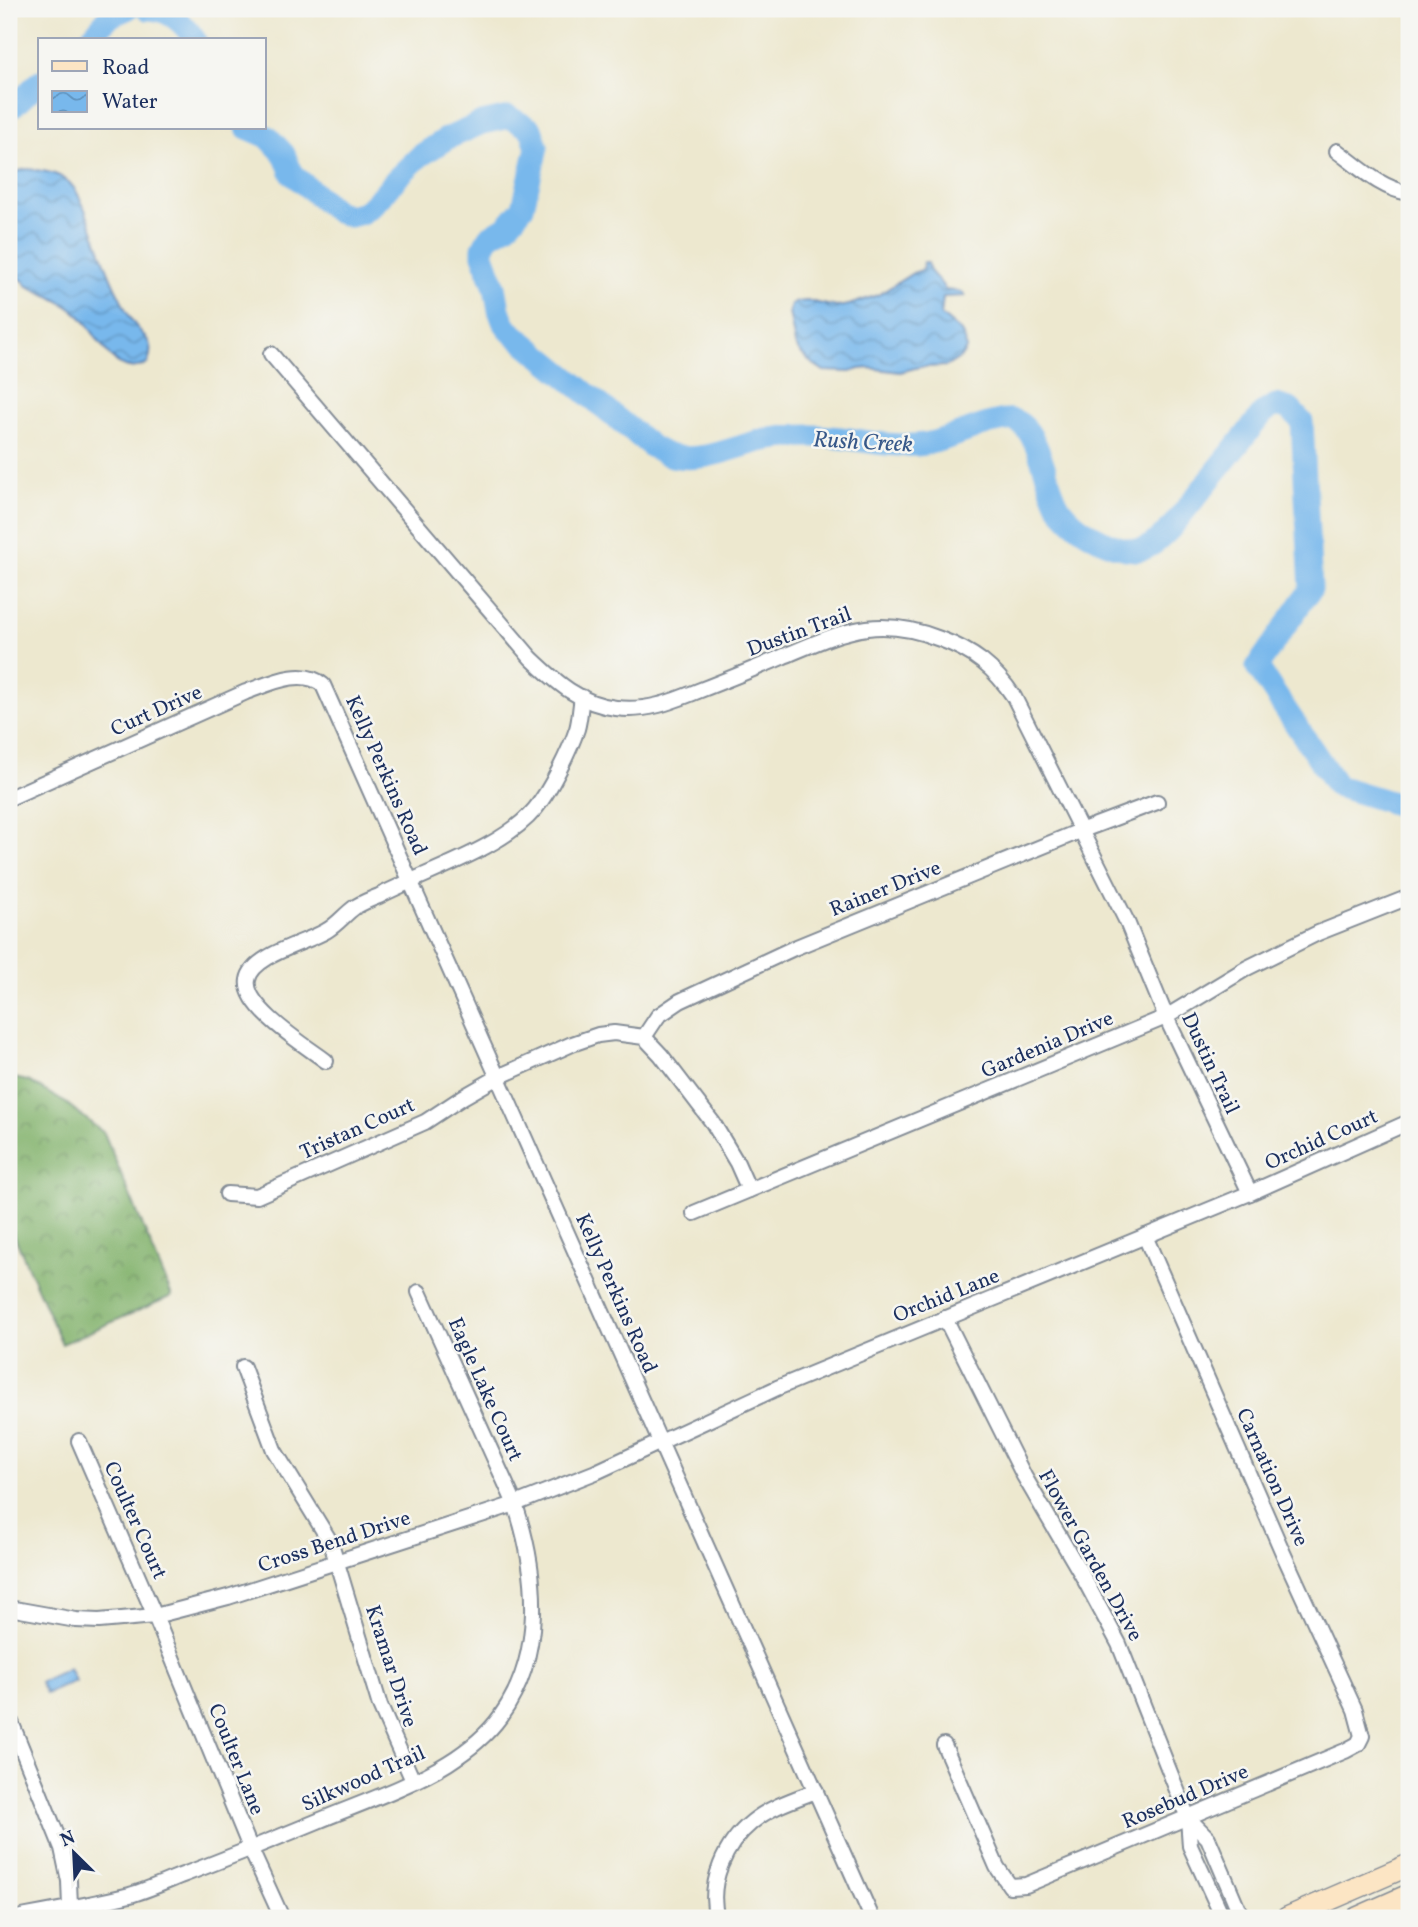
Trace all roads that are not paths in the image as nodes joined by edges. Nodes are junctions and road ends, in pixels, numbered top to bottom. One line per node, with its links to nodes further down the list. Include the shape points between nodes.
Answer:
1 (1337, 151): 2 (street, via 1381,183)
2 (1409, 192)
3 (271, 354): 5 (street, Dustin Trail, via 531,658 559,685)
4 (323, 685): 6 (street, Curt Drive, via 316,679 298,677 276,681); 9 (street, Kelly Perkins Road)
5 (582, 697): 8 (street, Dustin Trail, via 616,708 655,708 846,632 881,627 926,634 976,657 1001,678); 9 (street, via 577,729 535,809 499,838)
6 (9, 798)
7 (1157, 802): 8 (street, Rainer Drive)
8 (1080, 831): 11 (street, Dustin Trail, via 1127,922); 12 (street, Rainer Drive, via 794,948 680,1001 658,1016)
9 (410, 880): 13 (street, via 355,907 328,930 272,955 248,980 257,1007); 14 (street, Kelly Perkins Road)
10 (1409, 897): 11 (street, Gardenia Drive, via 1318,933 1247,968)
11 (1166, 1017): 16 (street, Gardenia Drive); 17 (street, Dustin Trail)
12 (644, 1037): 14 (street, Tristan Court, via 598,1035); 16 (street, via 713,1123)
13 (326, 1061)
14 (498, 1077): 18 (street, Tristan Court, via 425,1122 257,1196); 25 (street, Kelly Perkins Road)
15 (1409, 1122): 17 (street, Orchid Court)
16 (749, 1190): 19 (street, Gardenia Drive)
17 (1250, 1193): 20 (street, Orchid Lane)
18 (227, 1194)
19 (694, 1213)
20 (1145, 1236): 22 (street, Orchid Lane); 31 (street, Carnation Drive, via 1355,1710)
21 (419, 1292): 26 (street, Eagle Lake Court)
22 (945, 1318): 25 (street, Orchid Lane); 36 (street, Flower Garden Drive, via 1024,1476 1119,1644)
23 (243, 1367): 27 (street, Kramar Drive, via 274,1450)
24 (79, 1441): 29 (street, Coulter Court)
25 (660, 1443): 26 (street, Cross Bend Drive); 35 (street, Kelly Perkins Road)
26 (515, 1504): 27 (street, Cross Bend Drive); 34 (street, Silkwood Trail, via 531,1567 534,1608 521,1676 500,1716 479,1740 457,1758)
27 (338, 1562): 29 (street, Cross Bend Drive); 34 (street, Kramar Drive, via 380,1706)
28 (9, 1608): 29 (street, Cross Bend Drive, via 76,1620)
29 (155, 1616): 37 (street, Coulter Lane)
30 (9, 1717): 33 (street)
31 (1362, 1736): 36 (street, Rosebud Drive, via 1345,1751)
32 (944, 1745): 36 (street, Rosebud Drive, via 997,1867 1010,1886 1026,1885)
33 (15, 1751): 40 (street, via 62,1849)
34 (413, 1781): 37 (street, Silkwood Trail)
35 (816, 1790): 43 (street, via 778,1806 736,1838 721,1863 714,1890); 44 (street, Kelly Perkins Road)
36 (1188, 1818): 45 (street, Flower Garden Drive, via 1190,1846); 46 (street, Flower Garden Drive, via 1208,1839)
37 (251, 1850): 40 (street, Silkwood Trail, via 132,1894); 42 (street, Coulter Lane)
38 (1409, 1866): 47 (main road)
39 (1409, 1895): 48 (main road)
40 (70, 1907): 41 (street, Silkwood Trail)
41 (16, 1918)
42 (282, 1918)
43 (717, 1918)
44 (873, 1918)
45 (1223, 1918)
46 (1242, 1918)
47 (1287, 1918)
48 (1357, 1918)

